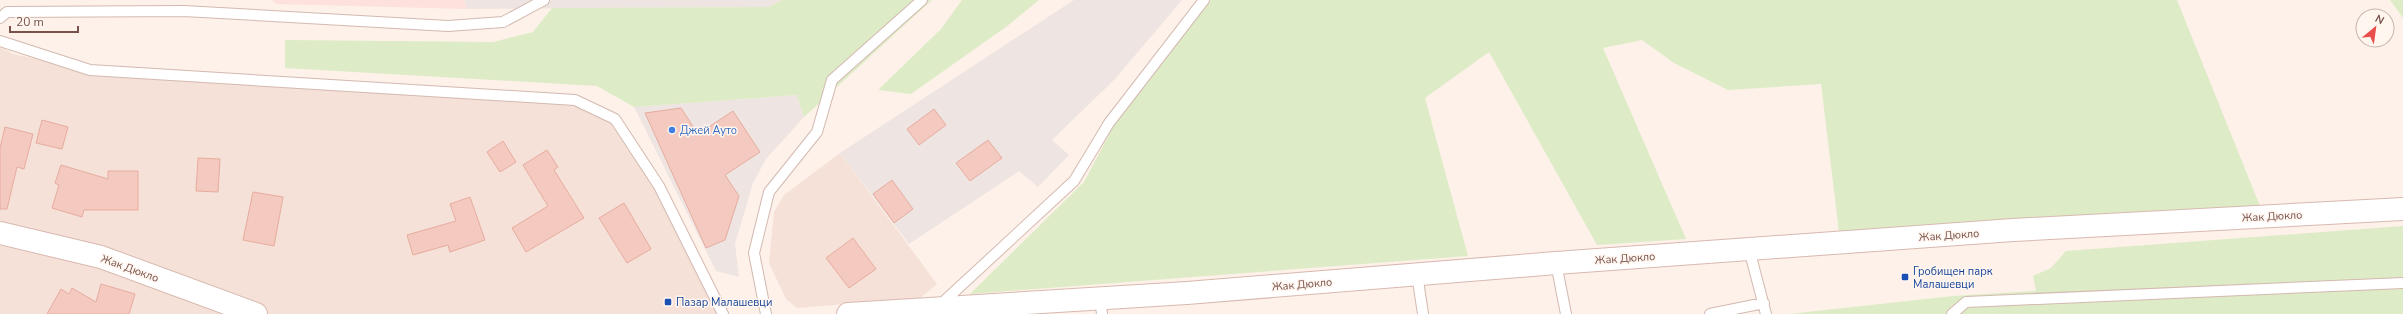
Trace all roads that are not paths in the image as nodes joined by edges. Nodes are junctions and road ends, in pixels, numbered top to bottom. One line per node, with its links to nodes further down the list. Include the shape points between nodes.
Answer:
1 (544, 0): 4 (lane, via 503,22 448,26 184,11 7,12)
2 (922, 0): 17 (lane, via 832,80 816,132 769,192 754,253)
3 (1204, 0): 14 (lane, via 1109,122 1074,181)
4 (0, 18)
5 (0, 41): 16 (lane, via 90,70 575,100 615,119 659,186)
6 (2403, 209): 8 (street, Жак Дюкло, via 2013,230)
7 (0, 233): 15 (street, Жак Дюкло, via 101,257)
8 (1748, 249): 9 (street, Жак Дюкло); 12 (lane)
9 (1556, 263): 10 (street, Жак Дюкло); 20 (lane)
10 (1417, 274): 13 (street, Жак Дюкло, via 1187,294); 19 (lane)
11 (2403, 283): 23 (lane, via 1966,302)
12 (1764, 303): 21 (lane); 22 (lane)
13 (1101, 306): 14 (street, Жак Дюкло)
14 (937, 308): 18 (street, Жак Дюкло)
15 (256, 314)
16 (723, 314)
17 (766, 314)
18 (848, 314)
19 (1423, 314)
20 (1566, 314)
21 (1710, 314)
22 (1766, 314)
23 (1952, 314)

